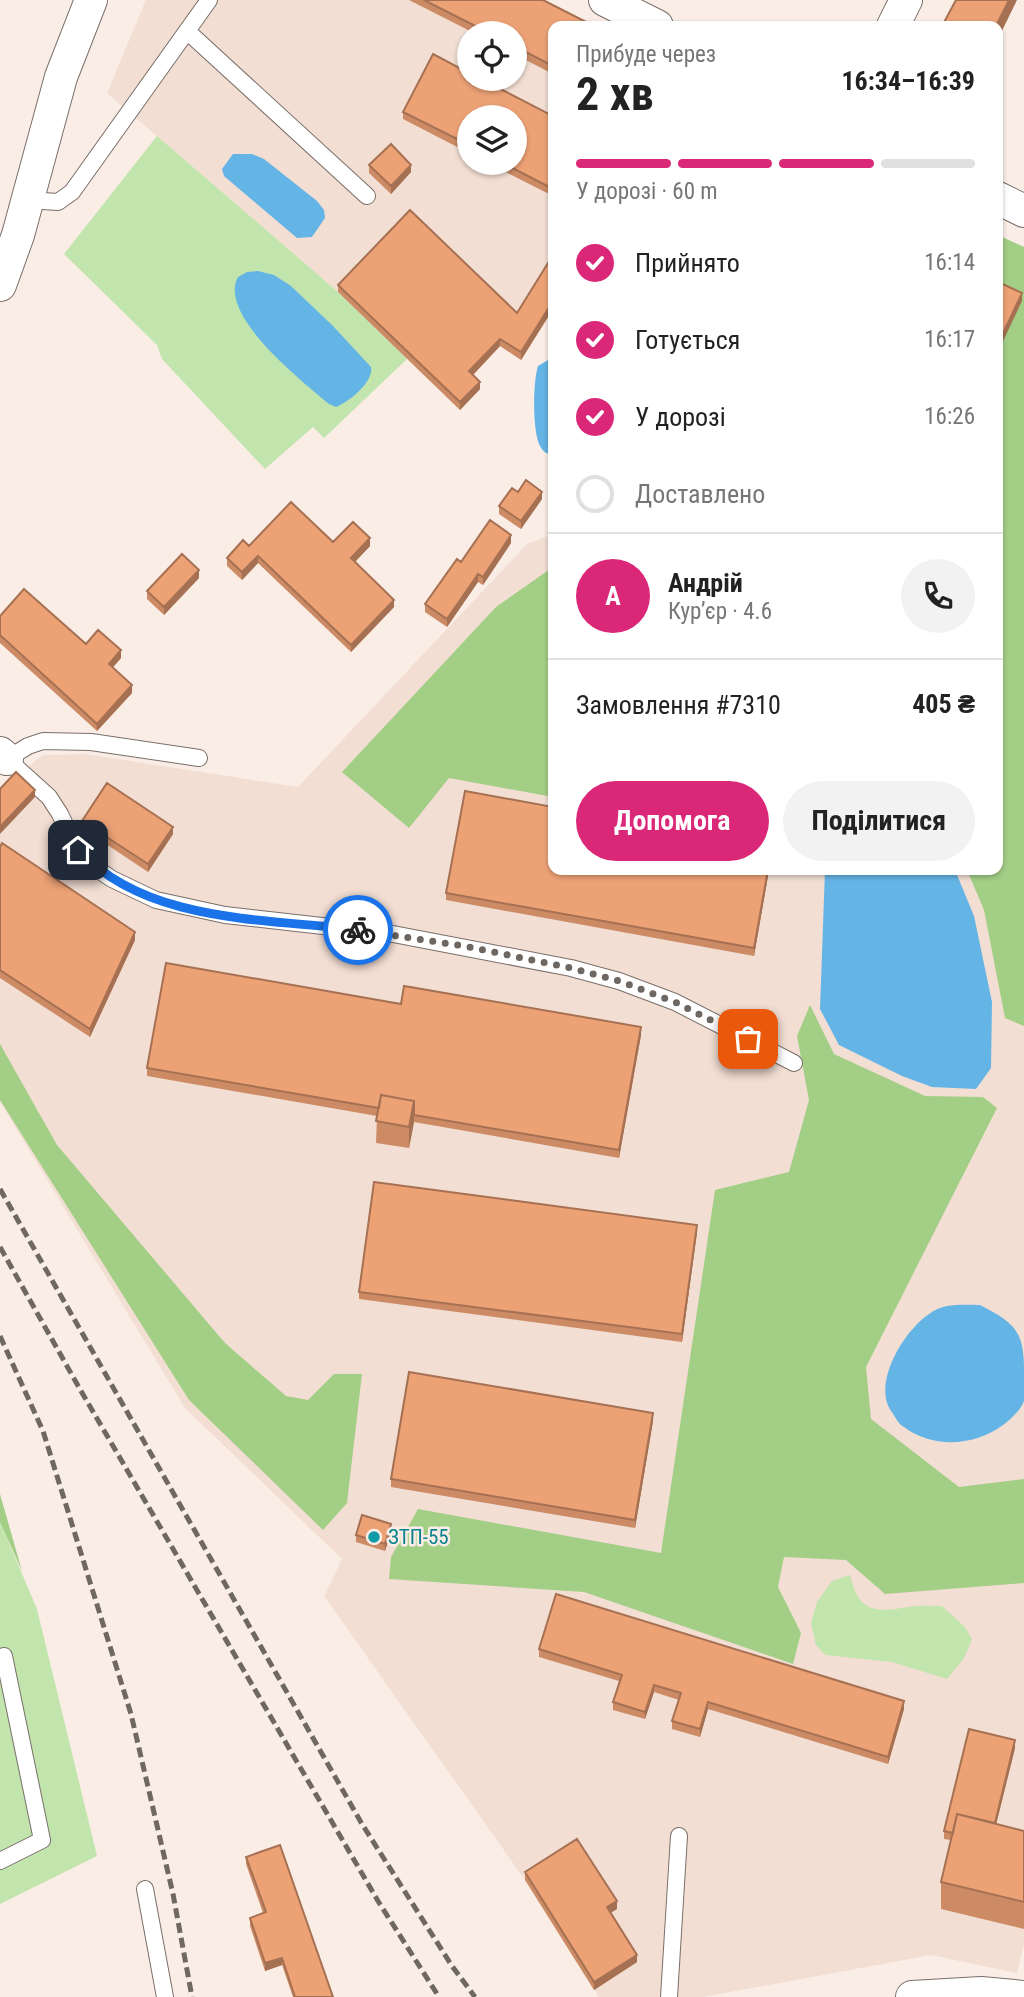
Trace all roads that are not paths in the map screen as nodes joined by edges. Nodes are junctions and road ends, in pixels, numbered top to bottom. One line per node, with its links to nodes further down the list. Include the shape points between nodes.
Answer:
1 (90, 0): 9 (street, via 61,77)
2 (209, 0): 7 (lane)
3 (605, 0): 5 (street)
4 (906, 0): 6 (street)
5 (647, 21)
6 (896, 21)
7 (187, 31): 8 (lane); 9 (lane, via 72,192 58,202)
8 (367, 196)
9 (27, 200): 12 (street)
10 (1003, 200): 11 (street)
11 (1024, 211)
12 (0, 285)
13 (3, 756): 14 (lane, via 43,741 91,742); 15 (lane, via 49,797 78,850 92,865 156,900 225,915 405,936 571,968 675,1002)
14 (200, 758)
15 (794, 1063)
16 (4, 1656): 18 (lane, via 42,1840)
17 (679, 1836): 21 (lane)
18 (0, 1860)
19 (145, 1889): 20 (lane)
20 (165, 1997)
21 (668, 1997)
22 (912, 1997): 23 (street, via 981,1993)
23 (1024, 1997)

